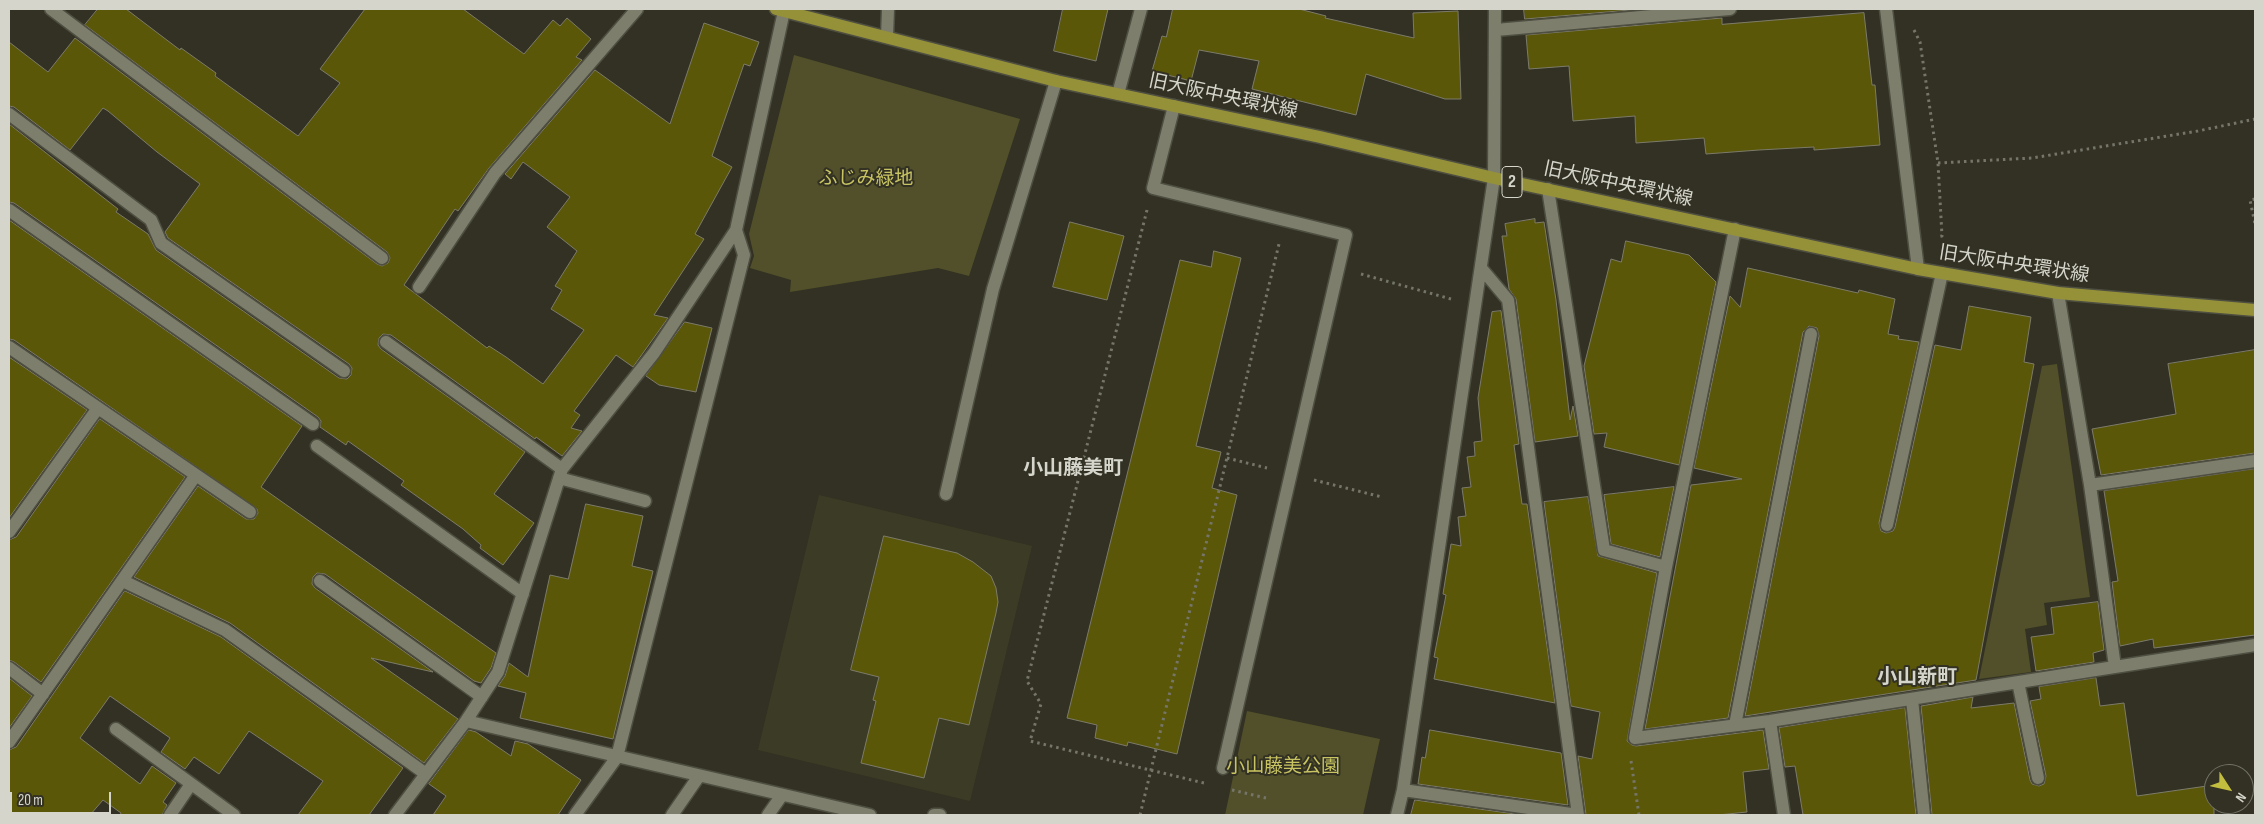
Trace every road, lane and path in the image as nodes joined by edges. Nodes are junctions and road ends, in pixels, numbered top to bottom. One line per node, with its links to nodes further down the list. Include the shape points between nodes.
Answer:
1 (51, 9): 29 (street)
2 (636, 9): 34 (street, via 494,173)
3 (888, 9): 12 (street)
4 (1141, 9): 14 (street)
5 (1495, 9): 11 (street)
6 (1730, 9): 9 (street)
7 (1886, 9): 27 (street)
8 (780, 10): 12 (main road, 旧大阪中央環状線 / 2); 26 (street)
9 (1649, 12): 11 (street)
10 (1912, 26): 18 (path, via 1920,42)
11 (1496, 30): 19 (street)
12 (886, 37): 13 (main road, 旧大阪中央環状線 / 2)
13 (1056, 81): 14 (main road, 旧大阪中央環状線 / 2); 49 (street, via 993,289)
14 (1118, 94): 15 (main road, 旧大阪中央環状線 / 2)
15 (1174, 106): 19 (main road, 旧大阪中央環状線 / 2, via 1320,136); 20 (street)
16 (9, 114): 41 (street, via 151,220 161,243)
17 (2255, 119): 18 (path, via 2032,158)
18 (1938, 164): 27 (path, via 1942,236)
19 (1494, 178): 21 (main road, 旧大阪中央環状線 / 2); 31 (street)
20 (1153, 188): 72 (street, via 1346,235); 73 (path, via 1026,681 1041,704 1030,741)
21 (1548, 189): 25 (main road, 旧大阪中央環状線 / 2); 54 (street, via 1604,550)
22 (2255, 199): 24 (path, via 2250,200)
23 (9, 210): 43 (street)
24 (2255, 224)
25 (1736, 229): 32 (main road, 旧大阪中央環状線 / 2); 54 (street)
26 (736, 230): 46 (street, via 654,353); 71 (street, via 744,255)
27 (1914, 239): 32 (street)
28 (1279, 244): 73 (path)
29 (382, 258)
30 (1357, 268): 36 (path, via 1359,274)
31 (1481, 268): 80 (street); 94 (street, via 1508,300)
32 (1918, 268): 33 (main road, 旧大阪中央環状線 / 2)
33 (1942, 273): 35 (main road, 旧大阪中央環状線 / 2); 52 (street)
34 (419, 287)
35 (2058, 293): 37 (main road, 旧大阪中央環状線 / 2); 48 (street)
36 (1458, 300)
37 (2255, 310)
38 (1811, 334): 67 (street)
39 (386, 342): 46 (street)
40 (9, 347): 42 (street)
41 (344, 371)
42 (98, 408): 47 (street); 53 (street)
43 (313, 424)
44 (317, 446): 57 (street)
45 (2255, 460): 48 (street)
46 (560, 473): 50 (street); 57 (street)
47 (196, 475): 51 (street); 55 (street)
48 (2090, 484): 59 (street)
49 (946, 494)
50 (645, 501)
51 (250, 512)
52 (1887, 525)
53 (9, 532)
54 (1666, 567): 69 (street)
55 (123, 580): 62 (street); 74 (street, via 225,630)
56 (320, 581): 63 (street)
57 (523, 594): 63 (street, via 498,672)
58 (2255, 645): 59 (street)
59 (2115, 667): 61 (street)
60 (9, 668): 62 (street)
61 (2018, 682): 64 (street); 76 (street)
62 (43, 694): 70 (street)
63 (482, 697): 65 (street)
64 (1912, 699): 66 (street); 97 (street)
65 (466, 721): 71 (street); 74 (street)
66 (1770, 721): 67 (street); 96 (street)
67 (1735, 725): 69 (street)
68 (116, 729): 77 (street)
69 (1634, 738): 95 (path, via 1630,754)
70 (9, 742)
71 (617, 757): 75 (street); 86 (street)
72 (1223, 768)
73 (1152, 770): 78 (path); 92 (path)
74 (426, 774): 85 (street)
75 (699, 776): 81 (street); 87 (street)
76 (2038, 778)
77 (191, 784): 83 (street); 84 (street)
78 (1208, 784)
79 (1225, 788): 82 (path)
80 (1403, 790): 93 (street); 94 (street)
81 (782, 795): 88 (street); 89 (street)
82 (1266, 798)
83 (170, 815)
84 (234, 815)
85 (395, 815)
86 (575, 815)
87 (672, 815)
88 (768, 815)
89 (870, 815)
90 (934, 815): 91 (street)
91 (940, 815)
92 (1140, 815)
93 (1397, 815)
94 (1578, 815)
95 (1639, 815)
96 (1784, 815)
97 (1924, 815)

